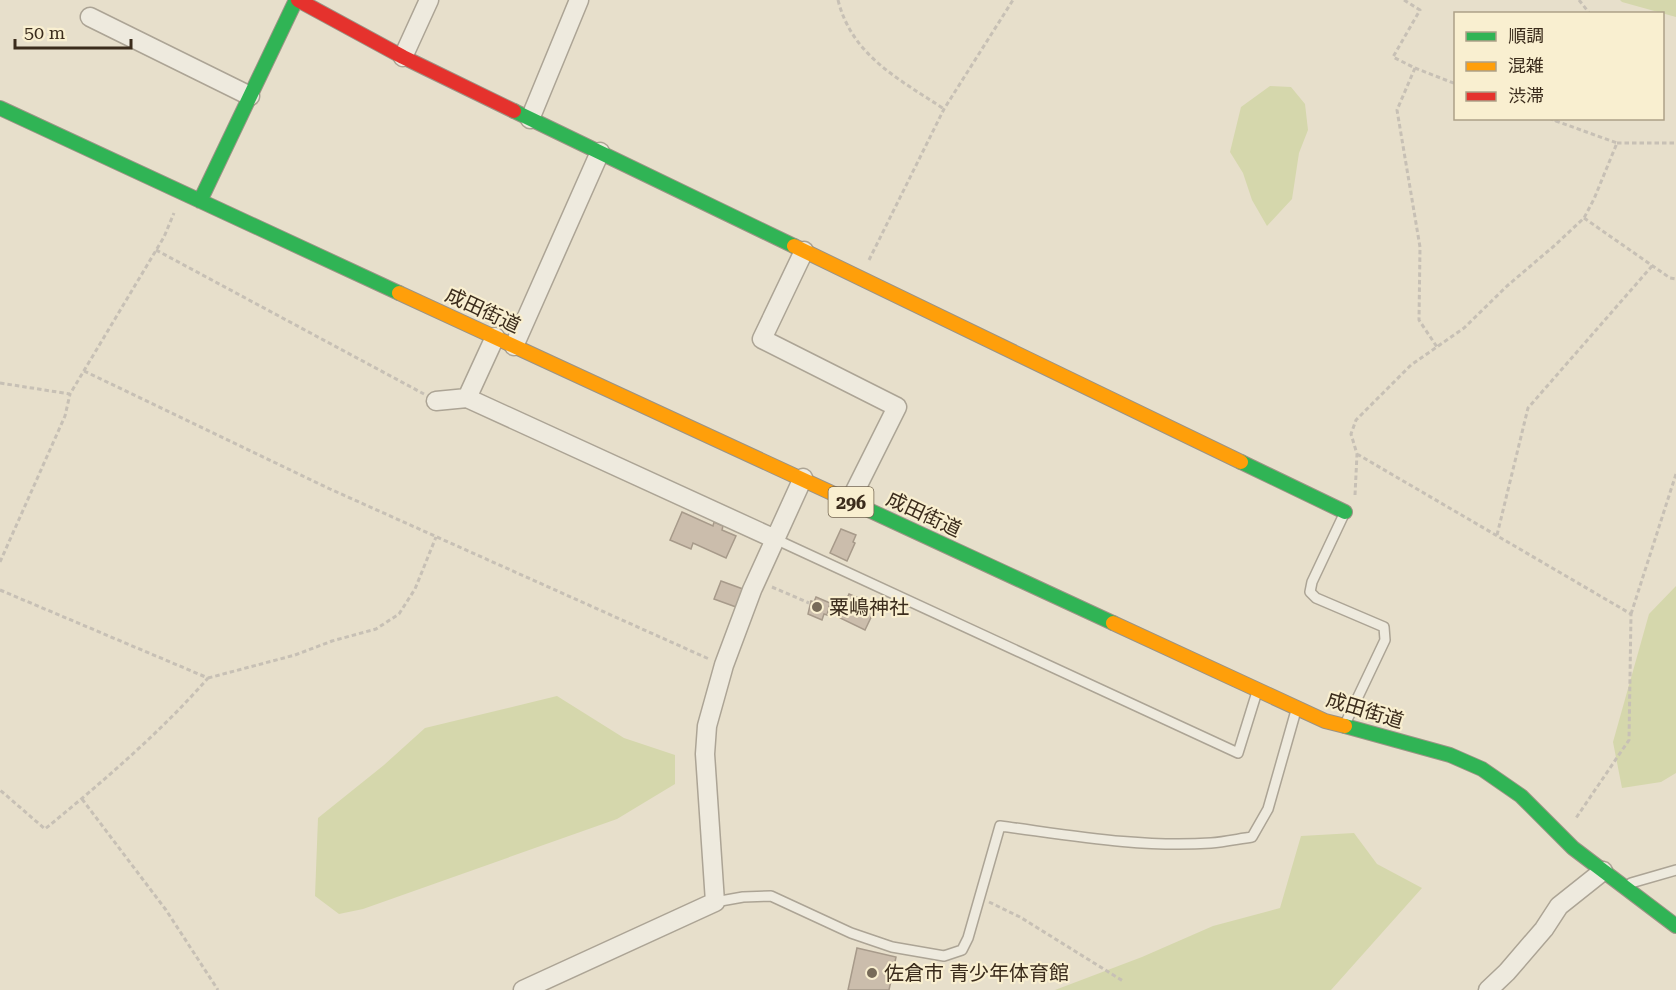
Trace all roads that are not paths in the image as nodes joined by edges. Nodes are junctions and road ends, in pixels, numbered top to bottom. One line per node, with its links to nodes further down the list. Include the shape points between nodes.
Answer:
1 (297, 0): 5 (main road); 6 (main road)
2 (429, 0): 5 (street)
3 (579, 0): 8 (street)
4 (90, 17): 6 (street)
5 (403, 57): 8 (main road)
6 (250, 96): 10 (main road)
7 (0, 108): 10 (main road, 成田街道 / 296)
8 (530, 118): 9 (main road)
9 (600, 152): 11 (main road); 13 (street)
10 (200, 201): 12 (main road, 成田街道 / 296)
11 (804, 251): 17 (street, via 762,339 897,407); 18 (main road)
12 (495, 337): 13 (main road, 成田街道 / 296); 14 (street)
13 (513, 346): 16 (main road, 成田街道 / 296)
14 (467, 398): 15 (street); 19 (street)
15 (436, 401)
16 (803, 478): 17 (main road, 成田街道 / 296); 19 (street)
17 (850, 501): 20 (main road, 成田街道 / 296)
18 (1345, 512): 22 (lane, via 1310,592 1384,627 1385,640)
19 (776, 539): 20 (lane, via 1238,753); 26 (street, via 724,665 707,726 705,754)
20 (1257, 690): 21 (main road, 成田街道 / 296)
21 (1296, 708): 22 (main road, 成田街道 / 296); 26 (lane, via 1268,809 1252,837 1211,843 1153,843 1000,826 962,950 944,956 892,947 851,933 771,896)
22 (1345, 725): 24 (main road, 成田街道 / 296, via 1450,755 1482,769 1521,796 1573,848)
23 (1676, 870): 25 (lane)
24 (1603, 871): 25 (main road, 成田街道 / 296); 28 (street, via 1559,906)
25 (1623, 885): 27 (main road, 成田街道 / 296)
26 (715, 902): 29 (street)
27 (1676, 926)
28 (1496, 988)
29 (523, 990)

